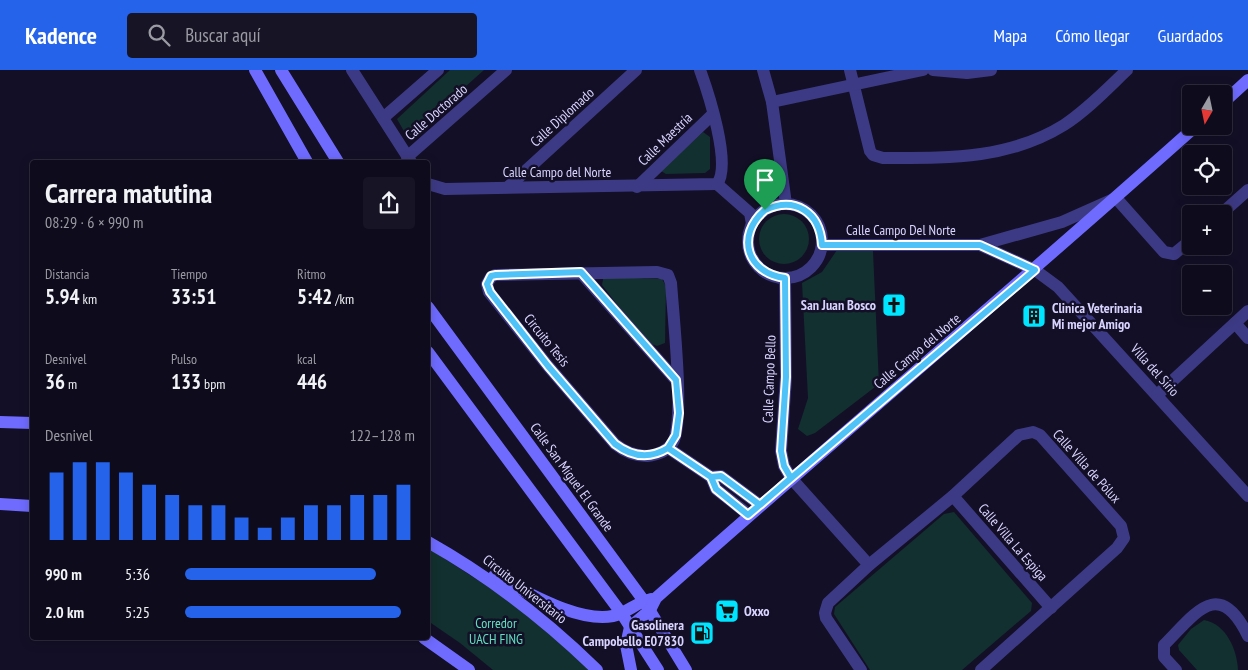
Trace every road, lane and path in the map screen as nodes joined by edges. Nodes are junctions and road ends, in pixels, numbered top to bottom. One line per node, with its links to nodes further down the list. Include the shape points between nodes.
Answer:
1 (255, 70): 21 (street)
2 (281, 70): 22 (street)
3 (352, 70): 19 (street)
4 (438, 70): 19 (street)
5 (506, 70): 23 (street, Calle Doctorado)
6 (636, 70): 26 (street, Calle Diplomado)
7 (700, 70): 18 (street)
8 (763, 70): 17 (street)
9 (850, 70): 15 (street)
10 (923, 70): 15 (street)
11 (933, 70): 12 (street, via 967,73)
12 (991, 70)
13 (1127, 70): 15 (street, via 1077,115 1050,132 1008,150 960,157 883,158 873,154)
14 (1248, 80): 16 (street)
15 (854, 85): 17 (street)
16 (1232, 95)
17 (772, 102): 30 (street)
18 (713, 114): 24 (street, via 720,153); 27 (street, Calle Maestría)
19 (383, 118): 23 (street)
20 (1186, 135): 29 (street, Calle Campo del Norte)
21 (306, 160)
22 (337, 160)
23 (409, 160)
24 (719, 181): 27 (street, Calle Campo del Norte); 32 (street); 33 (street, via 750,213)
25 (430, 185): 26 (street, Calle Campo del Norte, via 445,189)
26 (508, 187): 27 (street, Calle Campo del Norte)
27 (638, 187)
28 (1248, 190): 31 (street)
29 (1116, 198): 35 (street, Calle Campo Del Norte, via 1062,222); 36 (street, via 1164,252 1174,254); 37 (street, Calle Campo del Norte)
30 (786, 204): 32 (street); 34 (street, via 798,207 812,217 821,233)
31 (1231, 205)
32 (765, 210): 33 (street)
33 (752, 224): 39 (street, via 748,237 751,257 765,273)
34 (822, 245): 35 (street, Calle Campo Del Norte); 39 (street, via 810,268 796,277)
35 (980, 245): 37 (street, Calle Campo Del Norte)
36 (1182, 247)
37 (1035, 270): 46 (street, Villa del Sirio, via 1069,298); 51 (street, Calle Campo del Norte)
38 (581, 272): 45 (street); 45 (street, Circuito Tesis, via 657,272 668,276 671,282); 49 (street, Circuito Tesis, via 496,275 491,276 487,284 548,366 615,444 629,453 643,456 659,454)
39 (785, 278): 51 (street, Calle Campo Bello, via 786,377 781,451)
40 (430, 310): 61 (street, Calle San Miguel El Grande)
41 (1248, 311): 42 (street)
42 (1235, 323): 43 (street); 46 (street)
43 (1248, 338)
44 (430, 355): 63 (street)
45 (676, 380): 49 (street, Circuito Tesis, via 679,413 676,435)
46 (1157, 395): 53 (street, Villa del Sirio)
47 (0, 422): 48 (street)
48 (30, 423)
49 (668, 448): 50 (street)
50 (711, 477): 55 (street, via 721,476); 57 (street, via 716,489)
51 (791, 478): 55 (street, Calle Campo del Norte); 60 (street)
52 (954, 496): 60 (street, Calle Villa de Pólux); 62 (street, Calle Villa La Espiga); 62 (street, Calle Villa de Pólux, via 1019,435 1033,432 1040,434 1121,526 1124,532 1122,543)
53 (1248, 496)
54 (0, 504): 56 (street)
55 (760, 505): 57 (street, Calle Campo del Norte)
56 (30, 506)
57 (748, 515): 61 (street, Calle Campo del Norte)
58 (430, 543): 59 (street, Circuito Universitario)
59 (470, 565): 63 (street, via 566,609 599,617); 68 (street, Circuito Universitario, via 529,609)
60 (869, 566): 72 (street, Calle Villa de Pólux, via 828,603 825,613)
61 (650, 603): 63 (street, Calle Campo del Norte); 64 (street, Calle Campo del Norte); 71 (street, Calle San Miguel El Grande)
62 (1051, 608): 73 (street, Calle Villa de Pólux)
63 (622, 614): 64 (street)
64 (630, 627): 69 (street, via 626,645); 70 (street)
65 (1248, 636): 74 (street, via 1232,611 1216,604 1202,607 1164,645 1164,657)
66 (427, 640): 67 (street)
67 (469, 670)
68 (597, 670)
69 (631, 670)
70 (658, 670)
71 (686, 670)
72 (861, 670)
73 (981, 670)
74 (1176, 670)

